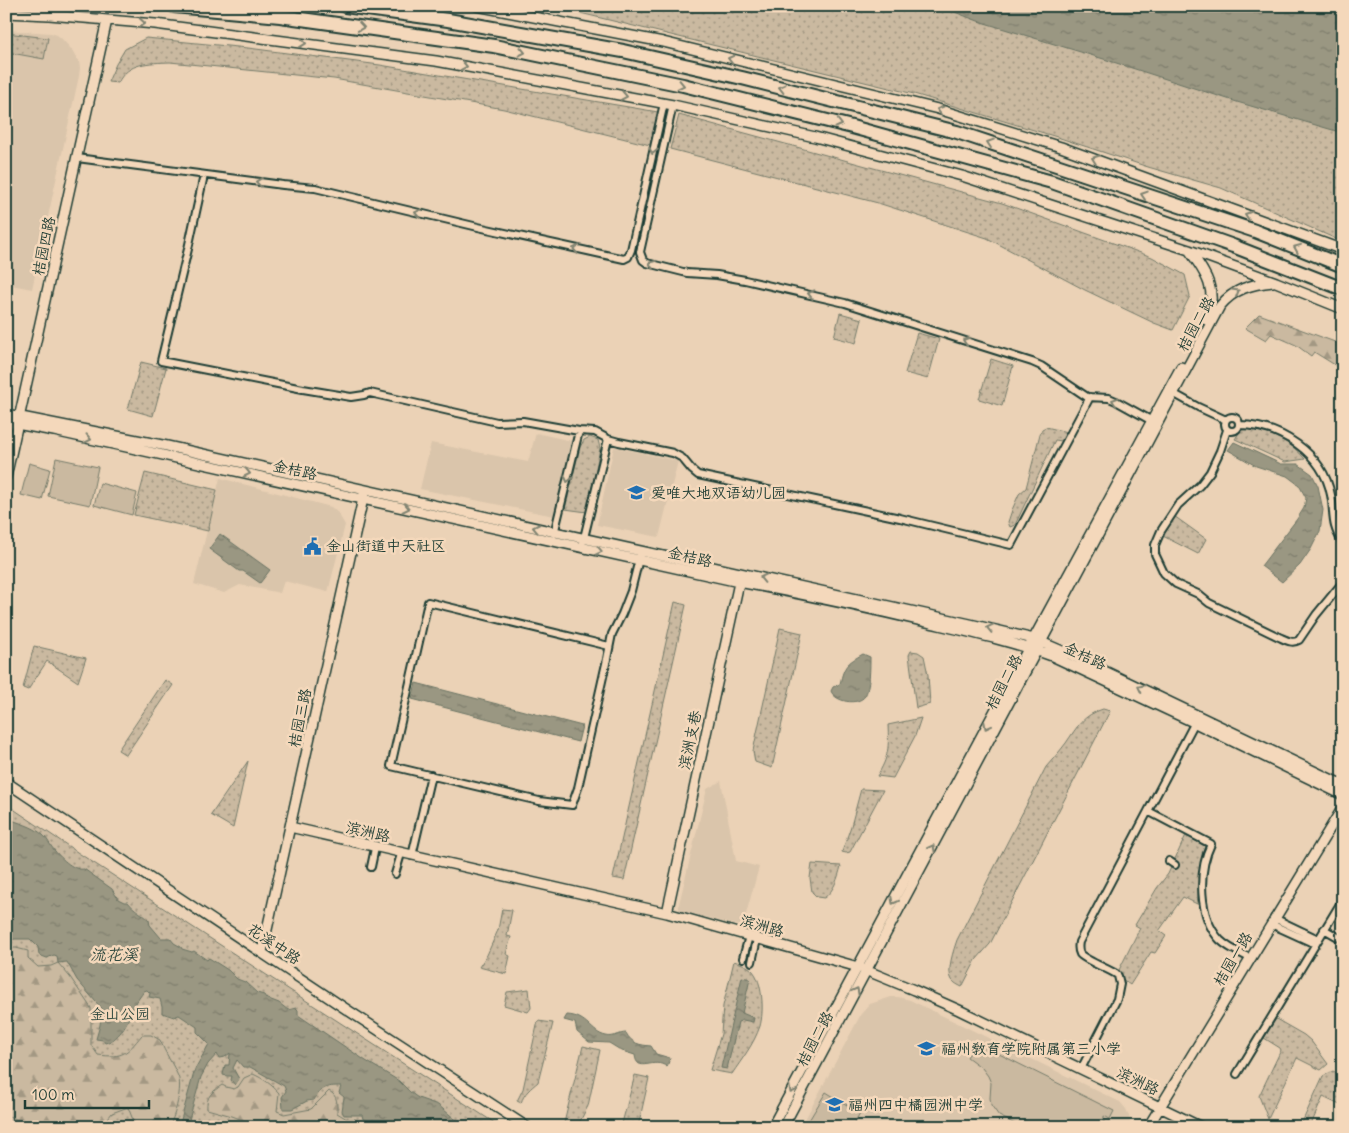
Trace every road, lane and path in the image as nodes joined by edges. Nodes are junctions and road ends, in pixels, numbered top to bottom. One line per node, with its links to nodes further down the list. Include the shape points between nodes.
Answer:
1 (174, 6): 13 (highway, one-way to 13, via 280,16 494,46 683,85 1052,182)
2 (345, 6): 11 (highway, one-way to 2, via 1256,232 957,132 623,51 448,20)
3 (476, 6): 10 (street, one-way to 3, via 1061,147 938,109 663,42)
4 (6, 13): 5 (street)
5 (107, 20): 6 (street, one-way to 6, via 436,60); 7 (street, 桔园四路)
6 (668, 104): 8 (street, one-way to 8, via 631,250 624,259 315,188); 9 (street, via 815,137 962,176); 16 (street, one-way to 6, via 1032,362 845,303 745,280 687,273 647,263 641,256 641,247)
7 (77, 158): 8 (street); 18 (street, 桔园四路)
8 (204, 175): 24 (street, via 161,361 351,397 370,393 497,422 523,421)
9 (1189, 250): 12 (street); 15 (street, 桔园二路, via 1208,278 1211,305)
10 (1343, 250)
11 (1343, 266)
12 (1276, 282): 14 (street); 15 (street, 桔园二路, one-way to 12, via 1225,300 1246,286)
13 (1343, 289)
14 (1343, 309)
15 (1171, 392): 19 (street); 21 (street, 桔园二路)
16 (1090, 397): 21 (street, one-way to 16, via 1116,400); 25 (street, via 1011,545 698,475 682,458 673,454)
17 (6, 414): 18 (street)
18 (19, 420): 20 (street, 金桔路); 26 (street, 桔园四路); 27 (street, 金桔路)
19 (1226, 420): 22 (street, via 1235,417); 23 (street)
20 (6, 422)
21 (1155, 422): 34 (street, 桔园二路)
22 (1239, 426): 23 (street, via 1233,432); 30 (street, via 1259,427 1281,434 1309,456 1328,487 1333,522)
23 (1227, 430): 33 (street, via 1210,472 1175,509 1157,539 1155,554 1164,573 1209,603 1291,642 1299,640)
24 (579, 431): 25 (street, via 595,432); 28 (street, one-way to 28)
25 (608, 439): 29 (street)
26 (6, 477)
27 (364, 494): 28 (street, 金桔路); 43 (street, 桔园三路)
28 (554, 536): 29 (street, 金桔路)
29 (583, 543): 31 (street, 金桔路)
30 (1343, 543)
31 (640, 555): 32 (street, 金桔路); 35 (street, via 631,590)
32 (740, 578): 34 (street, 金桔路); 50 (street, 滨洲支巷)
33 (1343, 582)
34 (1035, 645): 36 (street, 金桔路, via 1052,656); 39 (street, one-way to 34, via 1078,658); 60 (street, 桔园二路)
35 (609, 646): 37 (street, via 572,805 539,801); 37 (street, via 428,602 391,766)
36 (1195, 722): 40 (street, 金桔路); 42 (street)
37 (431, 775): 46 (street)
38 (6, 782): 56 (street, 花溪中路)
39 (1343, 785)
40 (1343, 795)
41 (1343, 807): 51 (street, 桔园一路)
42 (1148, 811): 58 (street, via 1211,844 1201,894 1204,911 1221,941); 61 (street, via 1079,942 1081,954 1116,974 1120,984 1118,1000)
43 (290, 828): 44 (street, 滨洲路); 56 (street, 桔园三路)
44 (375, 848): 45 (street, 滨洲路); 47 (street)
45 (401, 854): 46 (street, 滨洲路); 48 (street)
46 (412, 856): 50 (street, 滨洲路)
47 (370, 867)
48 (395, 874)
49 (1343, 898): 52 (street)
50 (667, 913): 53 (street, 滨洲路)
51 (1272, 921): 55 (street); 58 (street, 桔园一路)
52 (1324, 929): 54 (street); 55 (street)
53 (753, 937): 57 (street); 59 (street); 60 (street, 滨洲路)
54 (1343, 940)
55 (1317, 942): 62 (street)
56 (262, 952): 64 (street, 花溪中路)
57 (743, 958)
58 (1250, 958): 63 (street, 桔园一路)
59 (752, 962)
60 (863, 969): 61 (street, 滨洲路); 65 (street, 桔园二路, one-way to 65); 66 (street, 桔园二路, one-way to 60)
61 (1081, 1069): 63 (street, 滨洲路)
62 (1237, 1074)
63 (1160, 1107): 67 (street, 桔园一路); 68 (street, 滨洲路)
64 (527, 1127)
65 (772, 1127)
66 (783, 1127)
67 (1148, 1127)
68 (1201, 1127)

